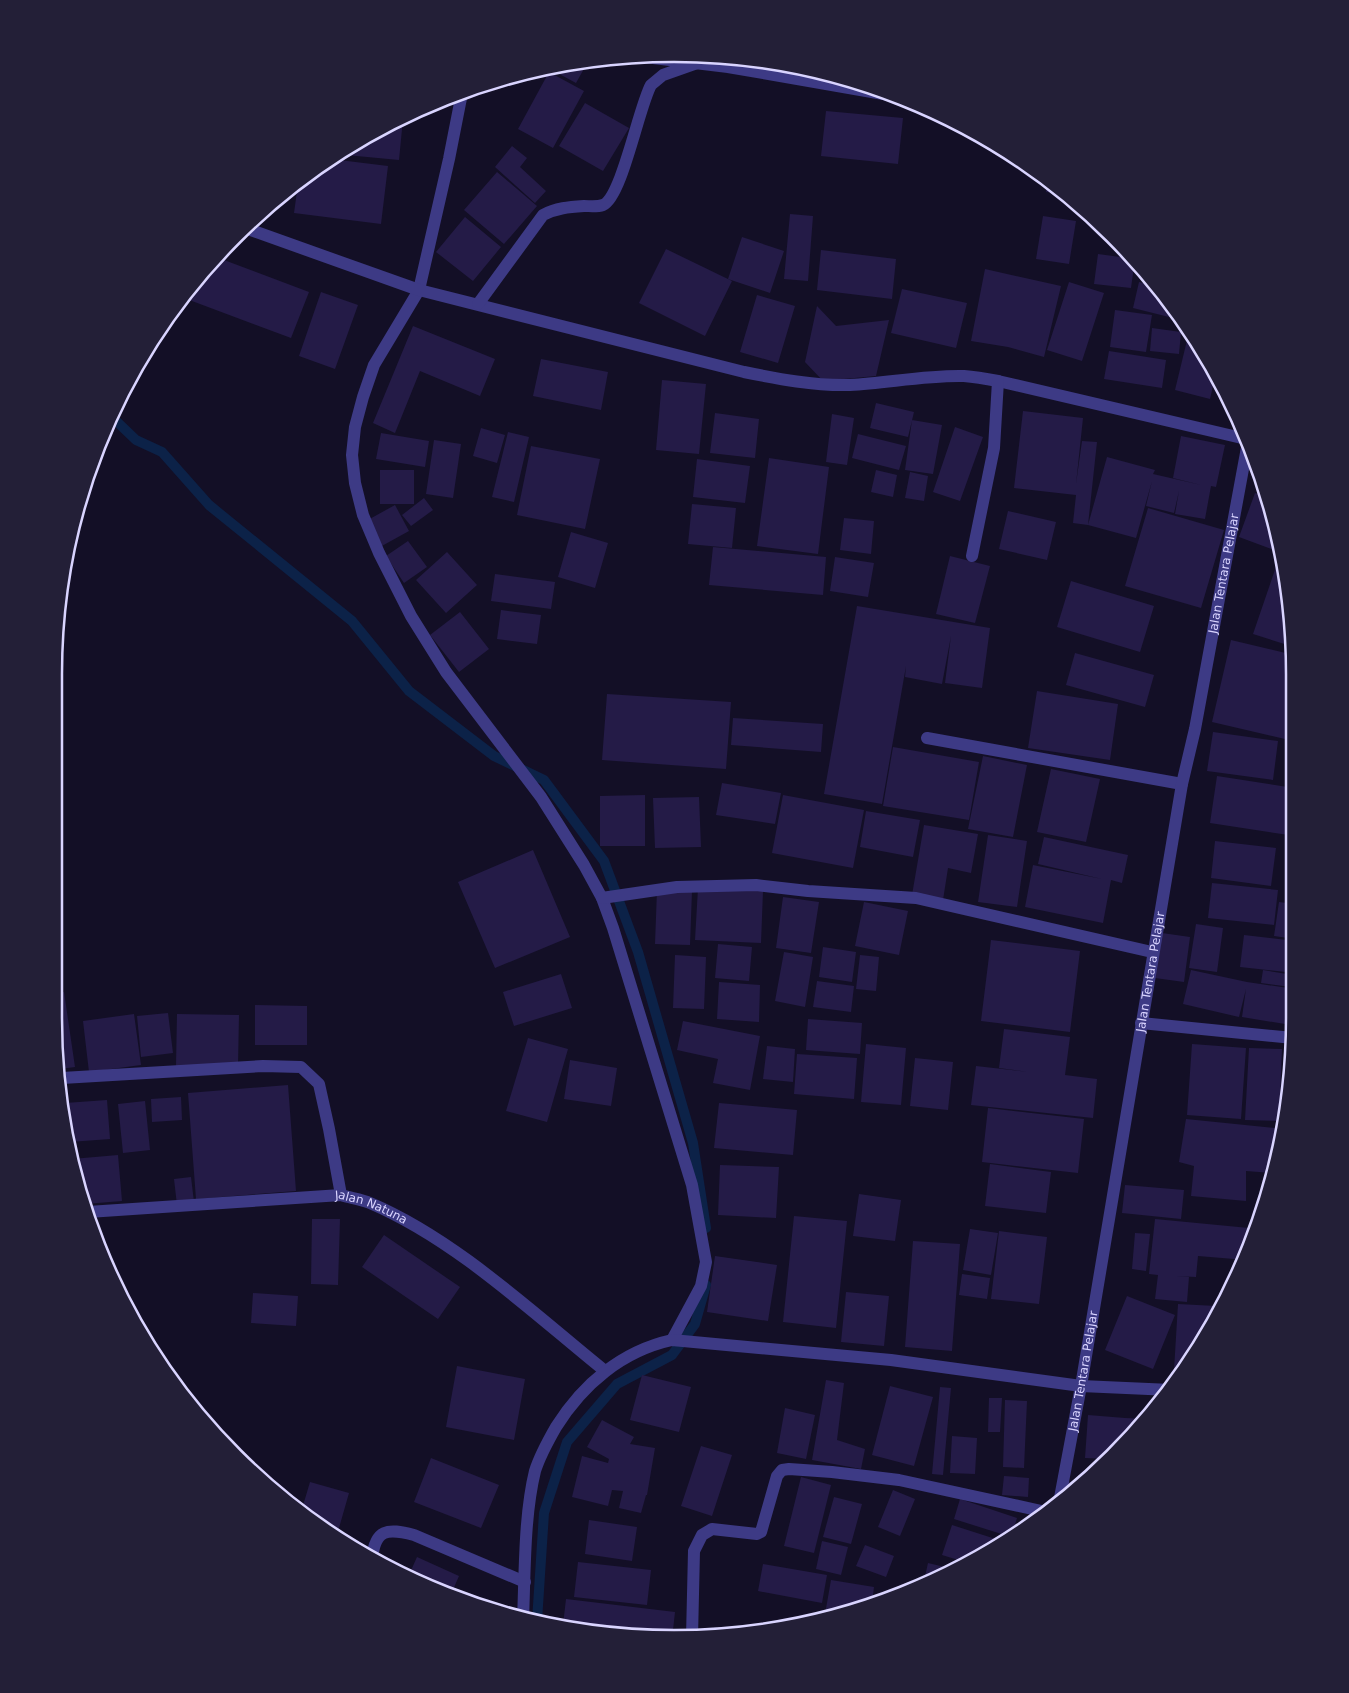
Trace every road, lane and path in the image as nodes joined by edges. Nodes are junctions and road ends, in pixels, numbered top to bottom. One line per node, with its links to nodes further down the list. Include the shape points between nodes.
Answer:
1 (686, 63): 2 (street)
2 (697, 64): 3 (street); 9 (street, via 664,75 651,85 609,200 602,205 553,210 543,215)
3 (705, 64)
4 (770, 70): 5 (street)
5 (836, 84)
6 (460, 102): 8 (street)
7 (253, 231): 8 (street)
8 (419, 290): 9 (street); 16 (street, via 374,365 355,427 352,455 355,483 366,523 412,616 446,672 541,797)
9 (478, 304): 10 (street, via 785,380 849,385 966,376)
10 (998, 381): 11 (street); 13 (street, via 994,448)
11 (1239, 437)
12 (1246, 455): 15 (street, Jalan Tentara Pelajar, via 1195,730)
13 (972, 556)
14 (927, 738): 15 (street)
15 (1182, 784): 17 (street, Jalan Tentara Pelajar)
16 (602, 898): 17 (street, via 677,887 756,885 916,898); 23 (street, via 692,1185 706,1262 701,1286)
17 (1152, 952): 18 (street, Jalan Tentara Pelajar)
18 (1141, 1023): 19 (street); 25 (street, Jalan Tentara Pelajar)
19 (1286, 1037)
20 (66, 1078): 21 (street, via 263,1066 301,1067 318,1084)
21 (341, 1195): 22 (street, Jalan Natuna); 24 (street, Jalan Natuna, via 368,1202 405,1220 464,1257)
22 (94, 1212)
23 (672, 1340): 24 (street, via 630,1354); 25 (street, via 891,1360)
24 (604, 1371): 30 (street, via 563,1416 544,1447 530,1494)
25 (1081, 1386): 26 (street); 27 (street, Jalan Tentara Pelajar)
26 (1161, 1390)
27 (1061, 1493)
28 (1038, 1510): 32 (street, via 899,1480 782,1470 777,1476 761,1532 712,1529 702,1535 694,1551)
29 (373, 1552): 30 (street, via 377,1539 395,1530)
30 (525, 1582): 31 (street)
31 (523, 1612)
32 (692, 1630)

